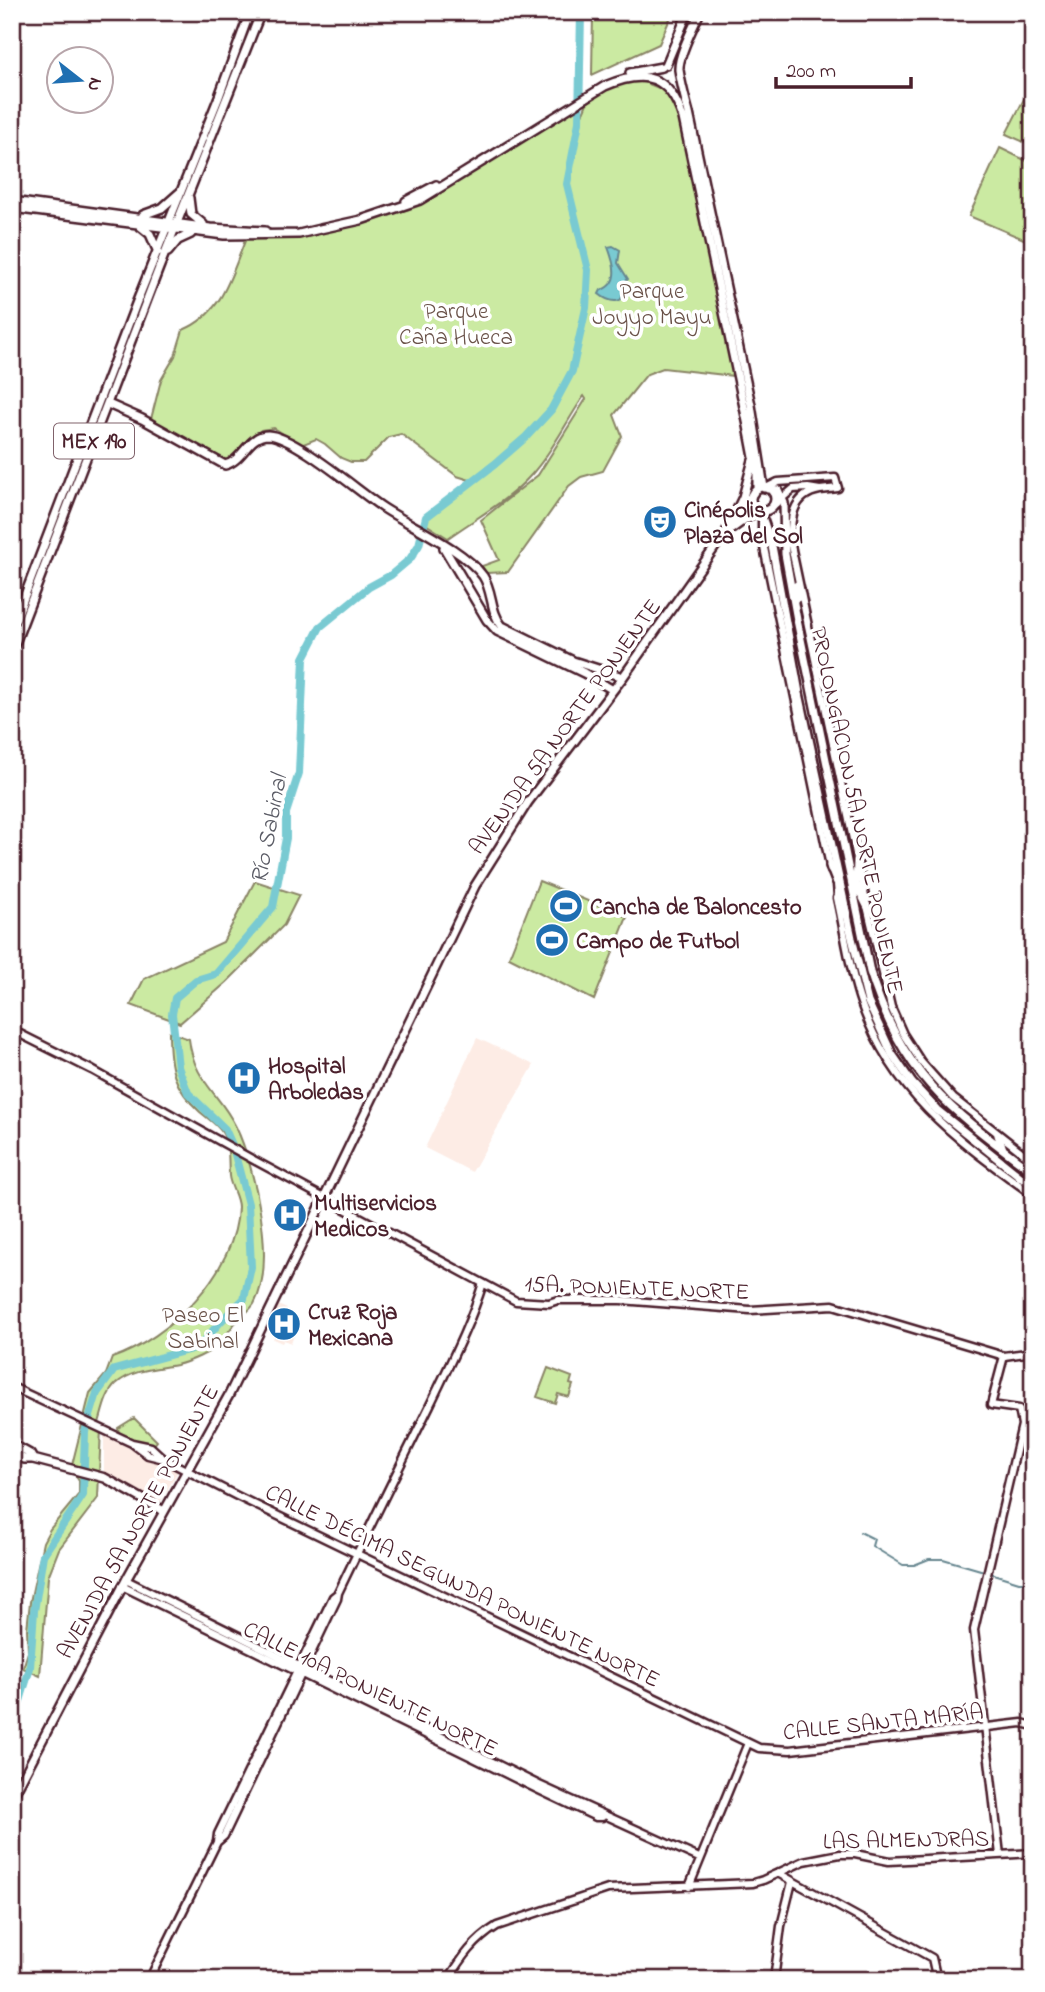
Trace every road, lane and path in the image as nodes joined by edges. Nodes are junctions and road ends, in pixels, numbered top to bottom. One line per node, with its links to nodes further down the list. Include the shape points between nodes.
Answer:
1 (250, 12): 12 (main road, MEX 190)
2 (261, 12): 12 (main road, MEX 190)
3 (688, 12): 5 (main road)
4 (700, 12): 6 (main road)
5 (664, 66): 6 (main road); 8 (main road, via 658,74); 10 (main road, via 622,75)
6 (679, 69): 7 (main road)
7 (680, 81): 9 (main road); 24 (main road, via 746,383)
8 (660, 82): 9 (main road); 10 (main road, via 631,76)
9 (668, 88): 23 (main road, via 683,118)
10 (583, 98): 11 (main road)
11 (574, 104): 18 (main road, via 398,205 299,230); 19 (main road, via 403,207 299,234)
12 (187, 189): 16 (main road, via 156,212); 17 (main road, MEX 190); 18 (main road, via 191,214)
13 (12, 201): 14 (main road)
14 (23, 206): 15 (main road); 16 (main road)
15 (12, 208)
16 (135, 220): 17 (main road); 20 (main road, via 150,234)
17 (172, 226): 18 (main road); 19 (main road); 20 (main road, MEX 190); 21 (main road, MEX 190)
18 (210, 228)
19 (202, 233): 21 (main road, via 178,240)
20 (158, 252): 36 (main road, MEX 190)
21 (162, 261): 22 (main road, MEX 190)
22 (108, 404): 31 (main road, via 225,465 254,439 275,436); 37 (main road, MEX 190)
23 (754, 456): 24 (main road); 29 (main road)
24 (762, 489): 25 (street, via 778,482 835,478 838,488); 26 (main road, via 778,490); 27 (main road, via 775,499); 28 (main road, via 751,502); 29 (main road, AVENIDA 5A NORTE PONIENTE)
25 (820, 490): 26 (street, via 793,489); 33 (street, via 800,499 791,517)
26 (783, 498): 27 (street); 35 (main road, PROLONGACION 5A NORTE PONIENTE, via 785,554)
27 (772, 507): 28 (main road, AVENIDA 5A NORTE PONIENTE)
28 (760, 513): 30 (main road, AVENIDA 5A NORTE PONIENTE, via 737,523); 32 (street); 34 (main road, via 772,547)
29 (731, 522): 30 (main road, AVENIDA 5A NORTE PONIENTE)
30 (719, 542): 38 (main road, AVENIDA 5A NORTE PONIENTE)
31 (441, 544): 38 (main road, via 460,554 482,576 495,618 502,626 573,662); 39 (main road, via 497,631)
32 (770, 579): 34 (main road); 41 (street)
33 (797, 585): 35 (main road); 40 (street)
34 (780, 603): 41 (main road)
35 (797, 620): 42 (main road, PROLONGACION 5A NORTE PONIENTE)
36 (12, 629)
37 (12, 651)
38 (623, 677): 39 (main road, AVENIDA 5A NORTE PONIENTE)
39 (613, 690): 54 (main road, AVENIDA 5A NORTE PONIENTE, via 528,802 475,886)
40 (857, 860): 43 (main road); 46 (street)
41 (834, 864): 44 (main road); 44 (main road)
42 (849, 869): 43 (main road); 45 (main road, PROLONGACION 5A NORTE PONIENTE)
43 (857, 885): 45 (main road); 46 (main road)
44 (842, 902): 52 (main road, via 868,1002 892,1054 937,1110); 53 (street, via 860,1002 885,1058 930,1114)
45 (856, 903): 49 (main road, PROLONGACION 5A NORTE PONIENTE, via 874,984 902,1049 943,1101)
46 (867, 906): 48 (street, via 891,1007 903,1034 953,1098)
47 (12, 1030): 54 (street, 15A. PONIENTE NORTE)
48 (998, 1135): 49 (main road); 50 (street)
49 (1003, 1150): 51 (main road, PROLONGACION 5A NORTE PONIENTE)
50 (1033, 1161)
51 (1033, 1172)
52 (1033, 1187)
53 (1033, 1195)
54 (326, 1198): 55 (street, 15A. PONIENTE NORTE); 62 (main road, AVENIDA 5A NORTE PONIENTE, via 229,1395)
55 (483, 1283): 57 (street, 15A. PONIENTE NORTE, via 516,1300 549,1303 621,1300 750,1310 834,1305); 64 (street, via 471,1318)
56 (1033, 1352): 57 (street, 15A. PONIENTE NORTE)
57 (1003, 1356): 68 (street, via 991,1405 1019,1409 1022,1425 974,1630)
58 (12, 1387): 62 (street, CALLE DÉCIMA SEGUNDA PONIENTE NORTE, via 132,1443 151,1447)
59 (12, 1444): 61 (main road)
60 (12, 1452): 61 (main road)
61 (33, 1459): 63 (main road, via 121,1485)
62 (186, 1471): 63 (main road, AVENIDA 5A NORTE PONIENTE); 64 (street, CALLE DÉCIMA SEGUNDA PONIENTE NORTE)
63 (164, 1510): 65 (main road, AVENIDA 5A NORTE PONIENTE)
64 (358, 1554): 66 (street); 69 (street, CALLE DÉCIMA SEGUNDA PONIENTE NORTE)
65 (124, 1583): 66 (street, CALLE 10A PONIENTE NORTE); 70 (main road, AVENIDA 5A NORTE PONIENTE)
66 (301, 1670): 73 (street, CALLE 10A PONIENTE NORTE, via 567,1804); 77 (street)
67 (1033, 1726): 68 (street, CALLE SANTA MARÍA)
68 (986, 1727): 69 (street, CALLE SANTA MARÍA, via 790,1750 768,1750); 72 (street)
69 (748, 1743): 73 (street)
70 (12, 1798)
71 (1033, 1853): 72 (street, LAS ALMENDRAS)
72 (1000, 1855): 74 (street, LAS ALMENDRAS, via 889,1861 841,1854 803,1861)
73 (699, 1858): 76 (street)
74 (778, 1873): 75 (street); 76 (street, LAS ALMENDRAS, via 743,1884)
75 (792, 1882): 79 (street); 80 (street, via 932,1958)
76 (689, 1887): 78 (street, LAS ALMENDRAS, via 608,1889 497,1926 468,1949)
77 (149, 1980)
78 (448, 1980)
79 (774, 1980)
80 (937, 1980)

